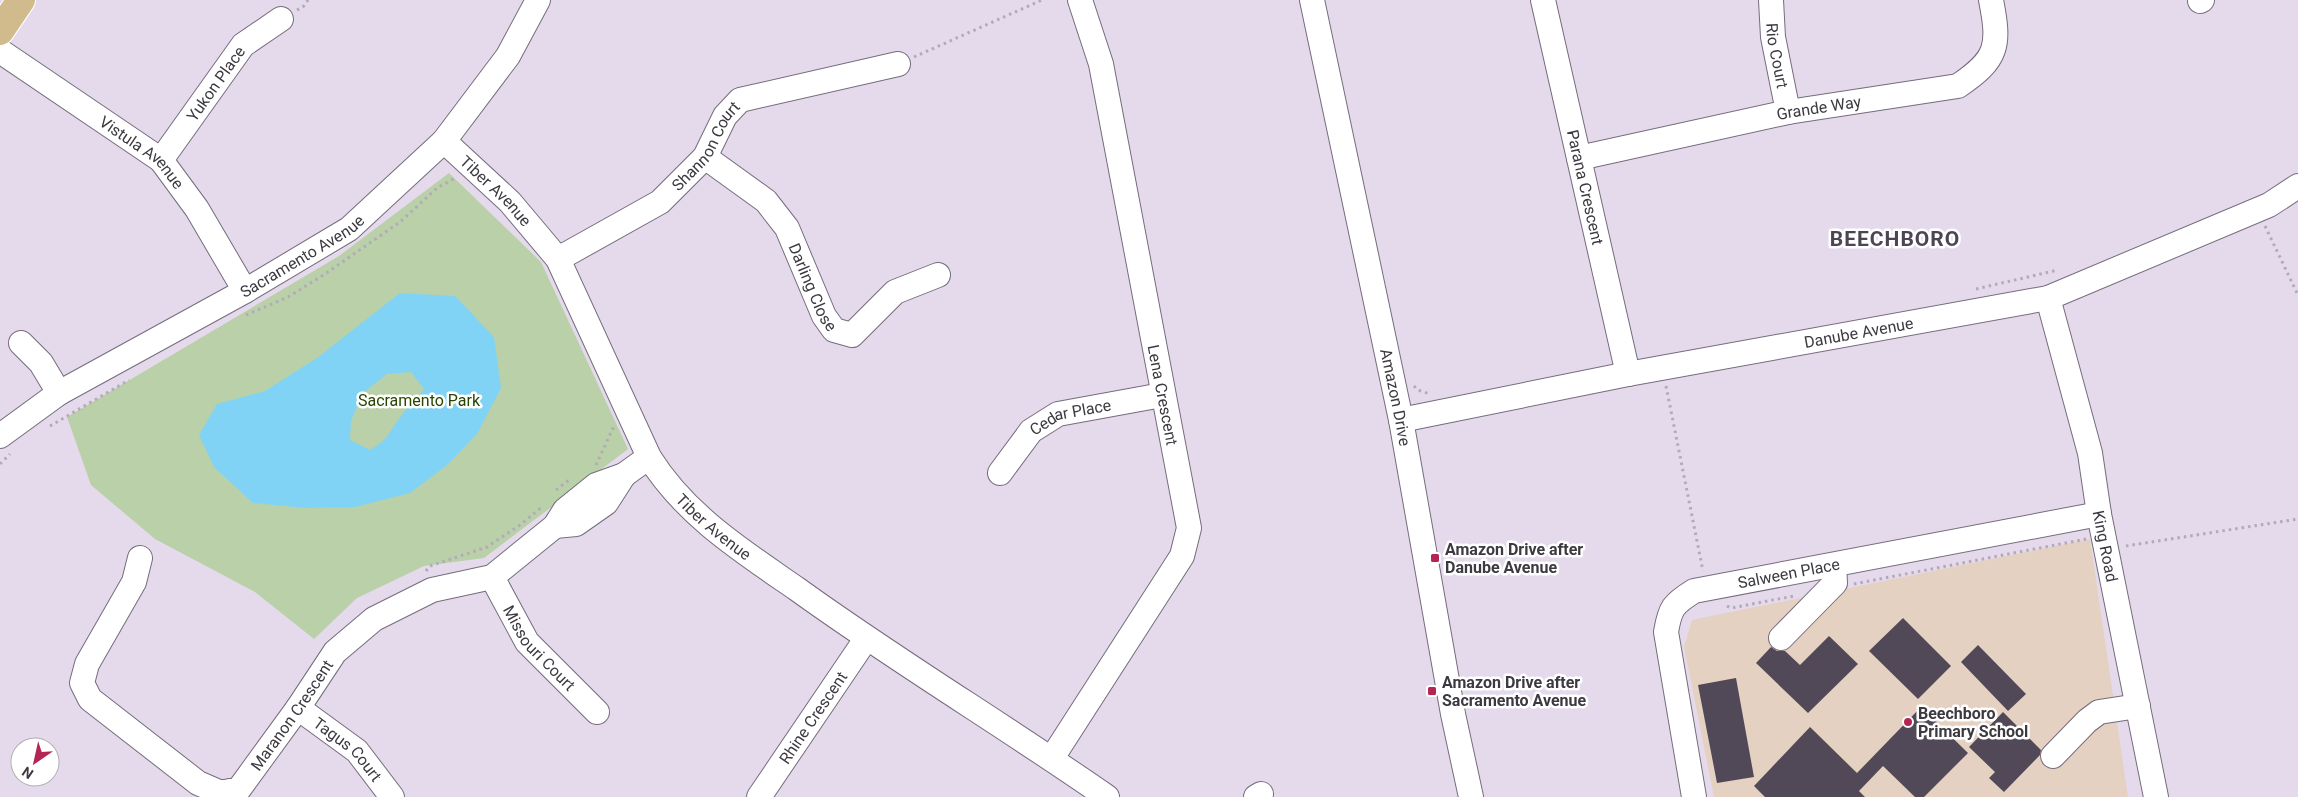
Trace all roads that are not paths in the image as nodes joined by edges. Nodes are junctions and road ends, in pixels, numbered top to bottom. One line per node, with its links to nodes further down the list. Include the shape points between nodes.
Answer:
1 (21, 0): 9 (main road)
2 (538, 0): 13 (street, Sacramento Avenue, via 508,56)
3 (1080, 0): 25 (street, Lena Crescent, via 1101,64)
4 (1312, 0): 26 (street, Amazon Drive)
5 (1542, 0): 15 (street, Parana Crescent)
6 (1771, 0): 12 (street, Rio Court, via 1773,37)
7 (1990, 0): 12 (street, Grande Way, via 1996,28 1994,49 1980,71 1958,86)
8 (281, 19): 16 (street, Yukon Place, via 243,45)
9 (0, 31)
10 (0, 51): 16 (street, Vistula Avenue)
11 (898, 64): 14 (street, Shannon Court, via 740,100 725,116)
12 (1788, 112): 15 (street, Grande Way)
13 (444, 141): 18 (street, Tiber Avenue, via 510,202); 20 (street, Sacramento Avenue, via 349,229)
14 (705, 157): 18 (street, Shannon Court, via 660,202); 19 (street, Darling Close, via 766,201 787,228 824,316 834,330 852,335 894,292)
15 (1580, 158): 23 (street, Parana Crescent)
16 (161, 160): 20 (street, Vistula Avenue, via 197,209)
17 (2298, 186): 21 (street, Danube Avenue, via 2258,209)
18 (558, 259): 28 (street, Tiber Avenue)
19 (938, 275)
20 (245, 291): 24 (street, Sacramento Avenue)
21 (2048, 298): 23 (street, Danube Avenue); 30 (street, King Road, via 2090,453)
22 (21, 343): 24 (street, via 41,363)
23 (1628, 374): 26 (street, Danube Avenue)
24 (59, 393): 27 (street, Sacramento Avenue)
25 (1162, 395): 29 (street, Cedar Place, via 1058,414 1031,431); 40 (street, Lena Crescent, via 1189,528 1182,556)
26 (1401, 420): 44 (street, Amazon Drive, via 1453,714)
27 (0, 436)
28 (649, 457): 33 (street, Maranon Crescent, via 624,475 606,503 576,524 555,526); 35 (street, Tiber Avenue, via 660,474 709,527)
29 (1000, 473)
30 (2103, 533): 32 (street, Salween Place); 36 (street, King Road)
31 (140, 558): 37 (street, Maranon Crescent, via 134,582 87,664 82,683 90,699 198,783 221,793 239,789)
32 (1834, 564): 34 (street, via 1835,584); 45 (street, Salween Place, via 1694,591 1677,602 1666,632)
33 (492, 577): 37 (street, Maranon Crescent, via 432,590 374,619 335,652); 38 (street, Missouri Court, via 527,642)
34 (1781, 638)
35 (866, 639): 40 (street, Tiber Avenue); 42 (street, Rhine Crescent)
36 (2138, 706): 39 (street, via 2099,712); 46 (street, King Road)
37 (298, 708): 41 (street, Tagus Court, via 357,751)
38 (597, 712)
39 (2053, 756)
40 (1052, 758): 43 (street, Tiber Avenue)
41 (392, 797)
42 (760, 797)
43 (1108, 797)
44 (1471, 797)
45 (1694, 797)
46 (2156, 797)

